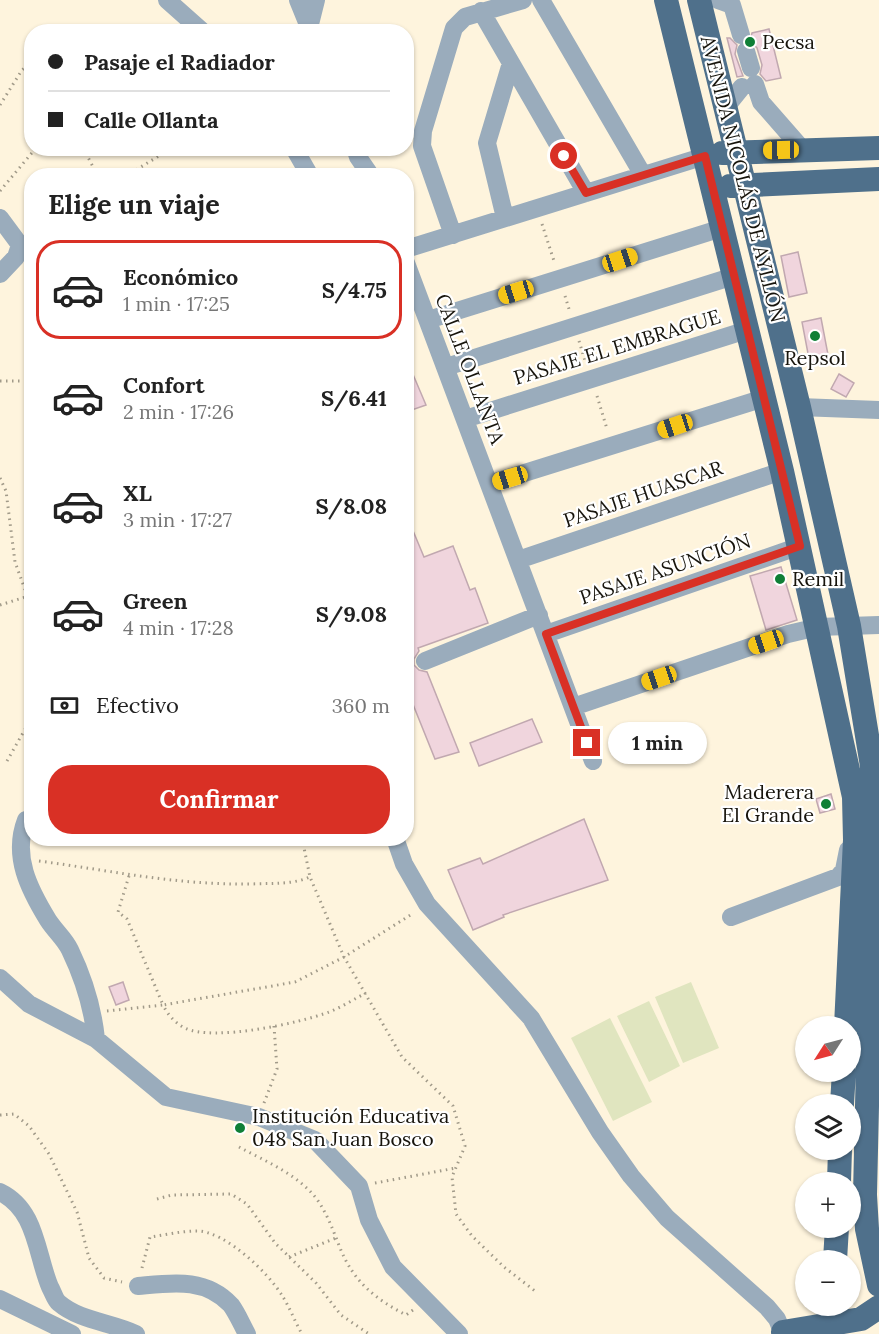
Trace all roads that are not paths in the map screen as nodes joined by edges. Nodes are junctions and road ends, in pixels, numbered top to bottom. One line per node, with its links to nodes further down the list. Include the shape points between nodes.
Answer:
1 (167, 0): 10 (street)
2 (298, 0): 11 (street)
3 (316, 0): 12 (street)
4 (523, 0): 9 (street)
5 (541, 0): 20 (street)
6 (666, 0): 19 (main road, AVENIDA NICOLÁS DE AYLLÓN)
7 (699, 0): 15 (main road, AVENIDA NICOLÁS DE AYLLÓN)
8 (718, 0): 14 (street, via 732,5)
9 (481, 11): 13 (street); 28 (street, via 465,17 454,28 423,131 424,153)
10 (194, 24)
11 (308, 24)
12 (311, 24)
13 (511, 63): 24 (street); 26 (street, via 487,144)
14 (747, 65): 15 (street); 17 (street, via 761,102)
15 (725, 108): 18 (main road, AVENIDA NICOLÁS DE AYLLÓN)
16 (879, 148): 17 (main road)
17 (803, 150): 18 (main road)
18 (736, 152): 19 (main road); 22 (main road, AVENIDA NICOLÁS DE AYLLÓN)
19 (705, 156): 20 (street); 23 (main road, AVENIDA NICOLÁS DE AYLLÓN)
20 (643, 175): 24 (street)
21 (879, 179): 22 (main road)
22 (744, 185): 23 (main road); 37 (main road, AVENIDA NICOLÁS DE AYLLÓN)
23 (713, 187): 27 (main road, AVENIDA NICOLÁS DE AYLLÓN)
24 (586, 193): 26 (street)
25 (0, 218): 30 (street, via 20,245)
26 (505, 218): 28 (street)
27 (722, 228): 31 (main road, AVENIDA NICOLÁS DE AYLLÓN); 33 (street)
28 (453, 235): 29 (street)
29 (414, 247)
30 (0, 274)
31 (734, 276): 34 (main road, AVENIDA NICOLÁS DE AYLLÓN); 35 (street)
32 (414, 284): 33 (street, CALLE OLLANTA)
33 (428, 320): 35 (street, CALLE OLLANTA)
34 (747, 330): 36 (main road, AVENIDA NICOLÁS DE AYLLÓN); 39 (street, PASAJE EL EMBRAGUE)
35 (446, 367): 39 (street, CALLE OLLANTA)
36 (764, 398): 40 (main road, AVENIDA NICOLÁS DE AYLLÓN); 41 (street)
37 (799, 407): 38 (street); 46 (main road, AVENIDA NICOLÁS DE AYLLÓN)
38 (879, 410)
39 (465, 419): 41 (street, CALLE OLLANTA)
40 (782, 471): 42 (main road, AVENIDA NICOLÁS DE AYLLÓN); 43 (street, PASAJE HUASCAR)
41 (489, 484): 43 (street, CALLE OLLANTA)
42 (800, 546): 47 (main road, AVENIDA NICOLÁS DE AYLLÓN); 48 (street, PASAJE ASUNCIÓN)
43 (518, 560): 44 (street, CALLE OLLANTA)
44 (539, 615): 48 (street, CALLE OLLANTA); 49 (street)
45 (879, 625): 46 (street)
46 (849, 626): 47 (street); 59 (main road, AVENIDA NICOLÁS DE AYLLÓN, via 872,766 866,1195 867,1229)
47 (818, 627): 50 (street); 54 (street, via 813,643 848,810 846,861 838,877); 56 (main road, AVENIDA NICOLÁS DE AYLLÓN, via 854,797)
48 (546, 634): 50 (street, CALLE OLLANTA)
49 (425, 661)
50 (573, 707): 51 (street, CALLE OLLANTA)
51 (593, 761)
52 (24, 826): 57 (street, via 20,858 49,922 70,950 93,1013)
53 (398, 846): 64 (street, via 427,904 531,1018 631,1176 668,1218 767,1307)
54 (731, 917)
55 (0, 978): 57 (street, via 29,1004)
56 (846, 1016)
57 (96, 1039): 68 (street, via 166,1097 259,1117 315,1140 359,1186 373,1228 393,1267)
58 (0, 1192): 66 (street, via 9,1196 27,1217 57,1302 79,1315 113,1323)
59 (879, 1284)
60 (138, 1286): 67 (street, via 185,1281 213,1292 231,1306)
61 (0, 1299): 65 (street)
62 (879, 1307): 63 (main road, via 861,1319)
63 (832, 1321): 64 (main road)
64 (783, 1333)
65 (72, 1334)
66 (135, 1334)
67 (247, 1334)
68 (459, 1334)

